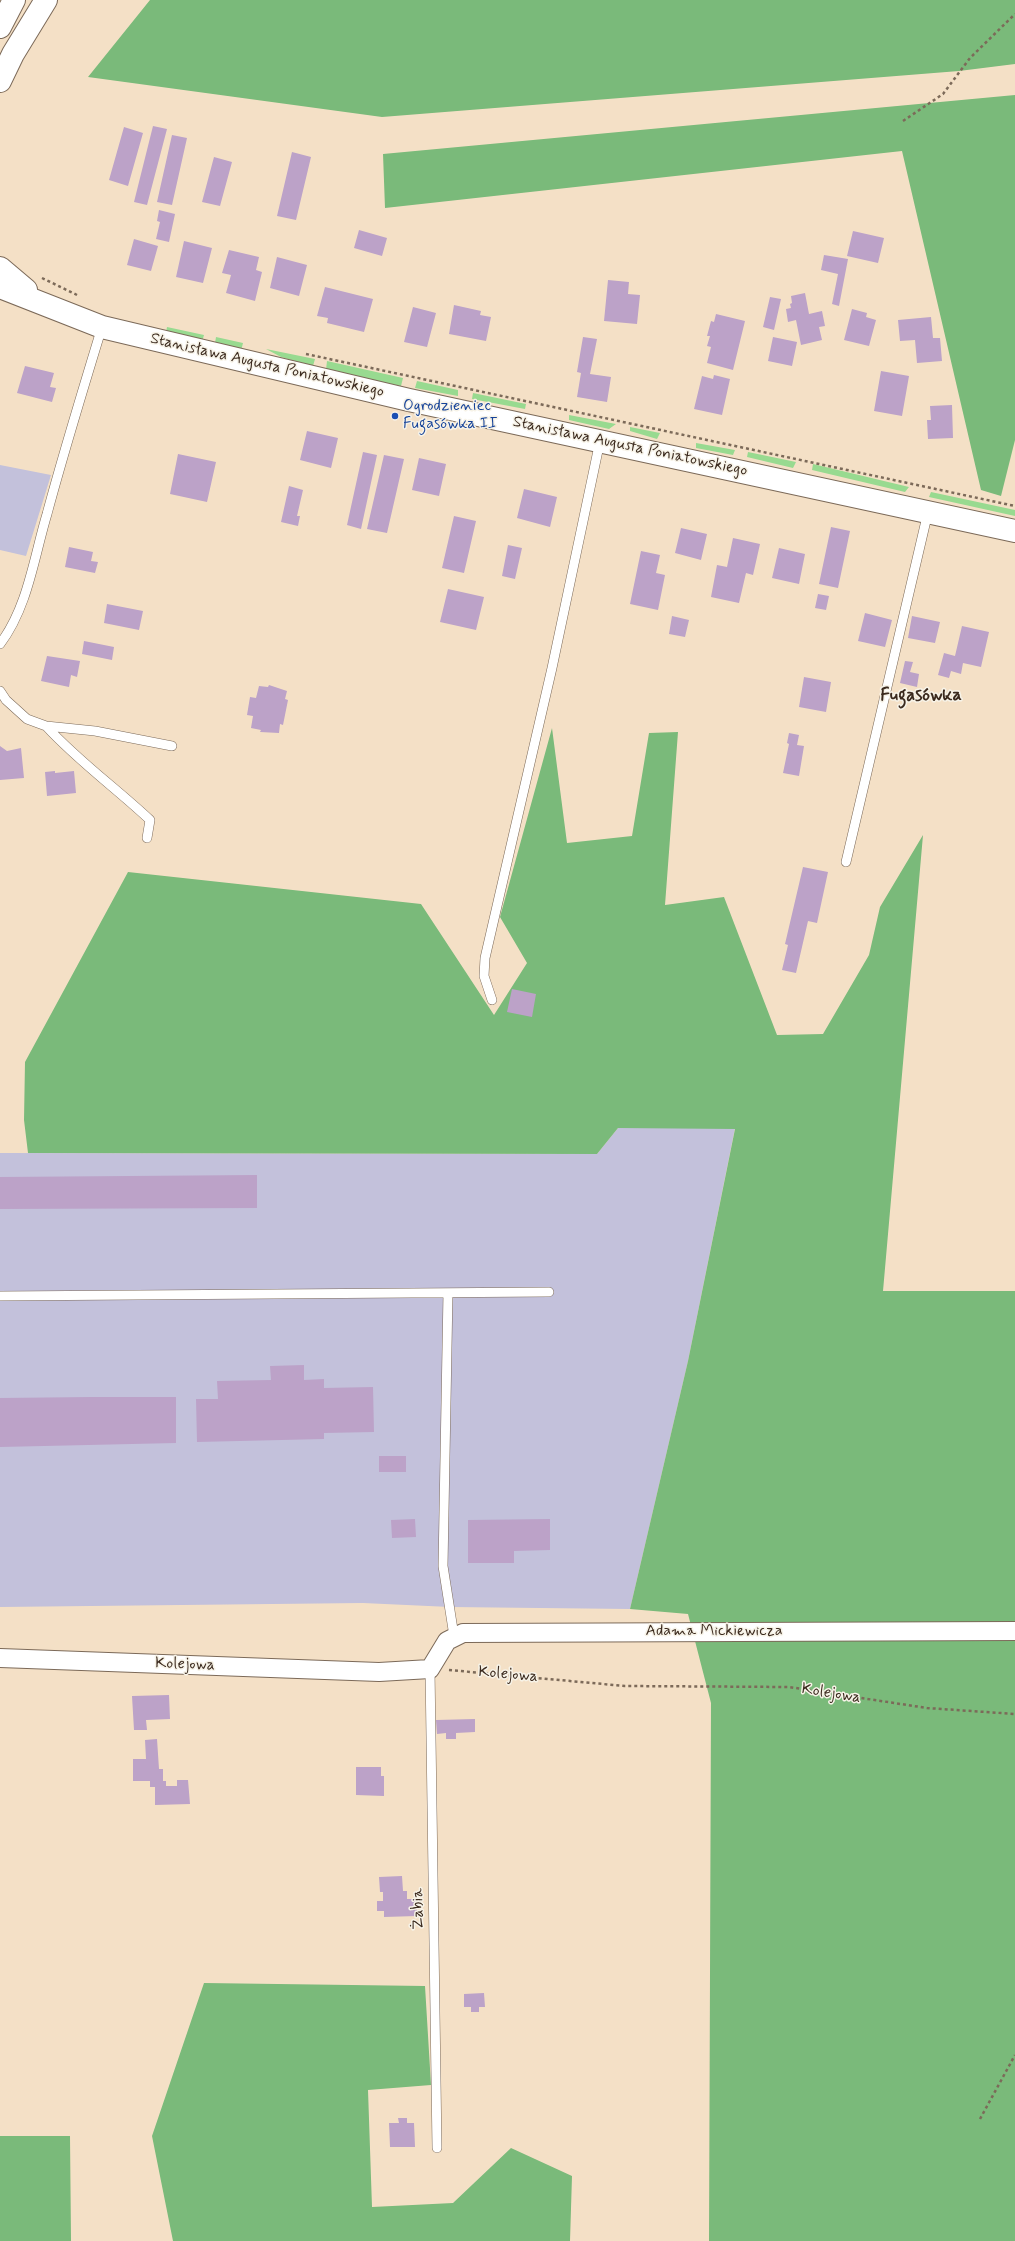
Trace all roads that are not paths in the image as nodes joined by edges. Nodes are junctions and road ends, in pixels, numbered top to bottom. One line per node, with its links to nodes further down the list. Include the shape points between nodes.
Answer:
1 (14, 0): 3 (main road)
2 (46, 0): 4 (main road, via 13,54)
3 (0, 27)
4 (0, 82)
5 (0, 268): 7 (main road, Stanisława Augusta Poniatowskiego)
6 (0, 287): 7 (main road, Stanisława Augusta Poniatowskiego)
7 (39, 301): 8 (main road, Stanisława Augusta Poniatowskiego)
8 (102, 327): 9 (main road, Stanisława Augusta Poniatowskiego, via 409,400); 12 (lane, via 46,516 30,581 9,632)
9 (600, 441): 10 (main road, Stanisława Augusta Poniatowskiego); 18 (lane, via 552,668 485,958 484,976)
10 (928, 512): 11 (main road, Stanisława Augusta Poniatowskiego); 17 (lane)
11 (1015, 531)
12 (0, 644)
13 (0, 691): 14 (lane, via 27,719)
14 (46, 726): 15 (lane, via 95,731); 16 (lane, via 69,751 118,790 150,820)
15 (172, 746)
16 (147, 838)
17 (846, 862)
18 (492, 1000)
19 (549, 1292): 20 (lane)
20 (448, 1293): 21 (lane); 23 (lane, via 443,1566)
21 (0, 1296)
22 (1015, 1631): 23 (street, Adama Mickiewicza, via 473,1632)
23 (454, 1636): 25 (street, via 447,1641)
24 (0, 1658): 25 (street, Kolejowa, via 379,1672)
25 (430, 1668): 26 (lane, Żabia)
26 (437, 2148)

